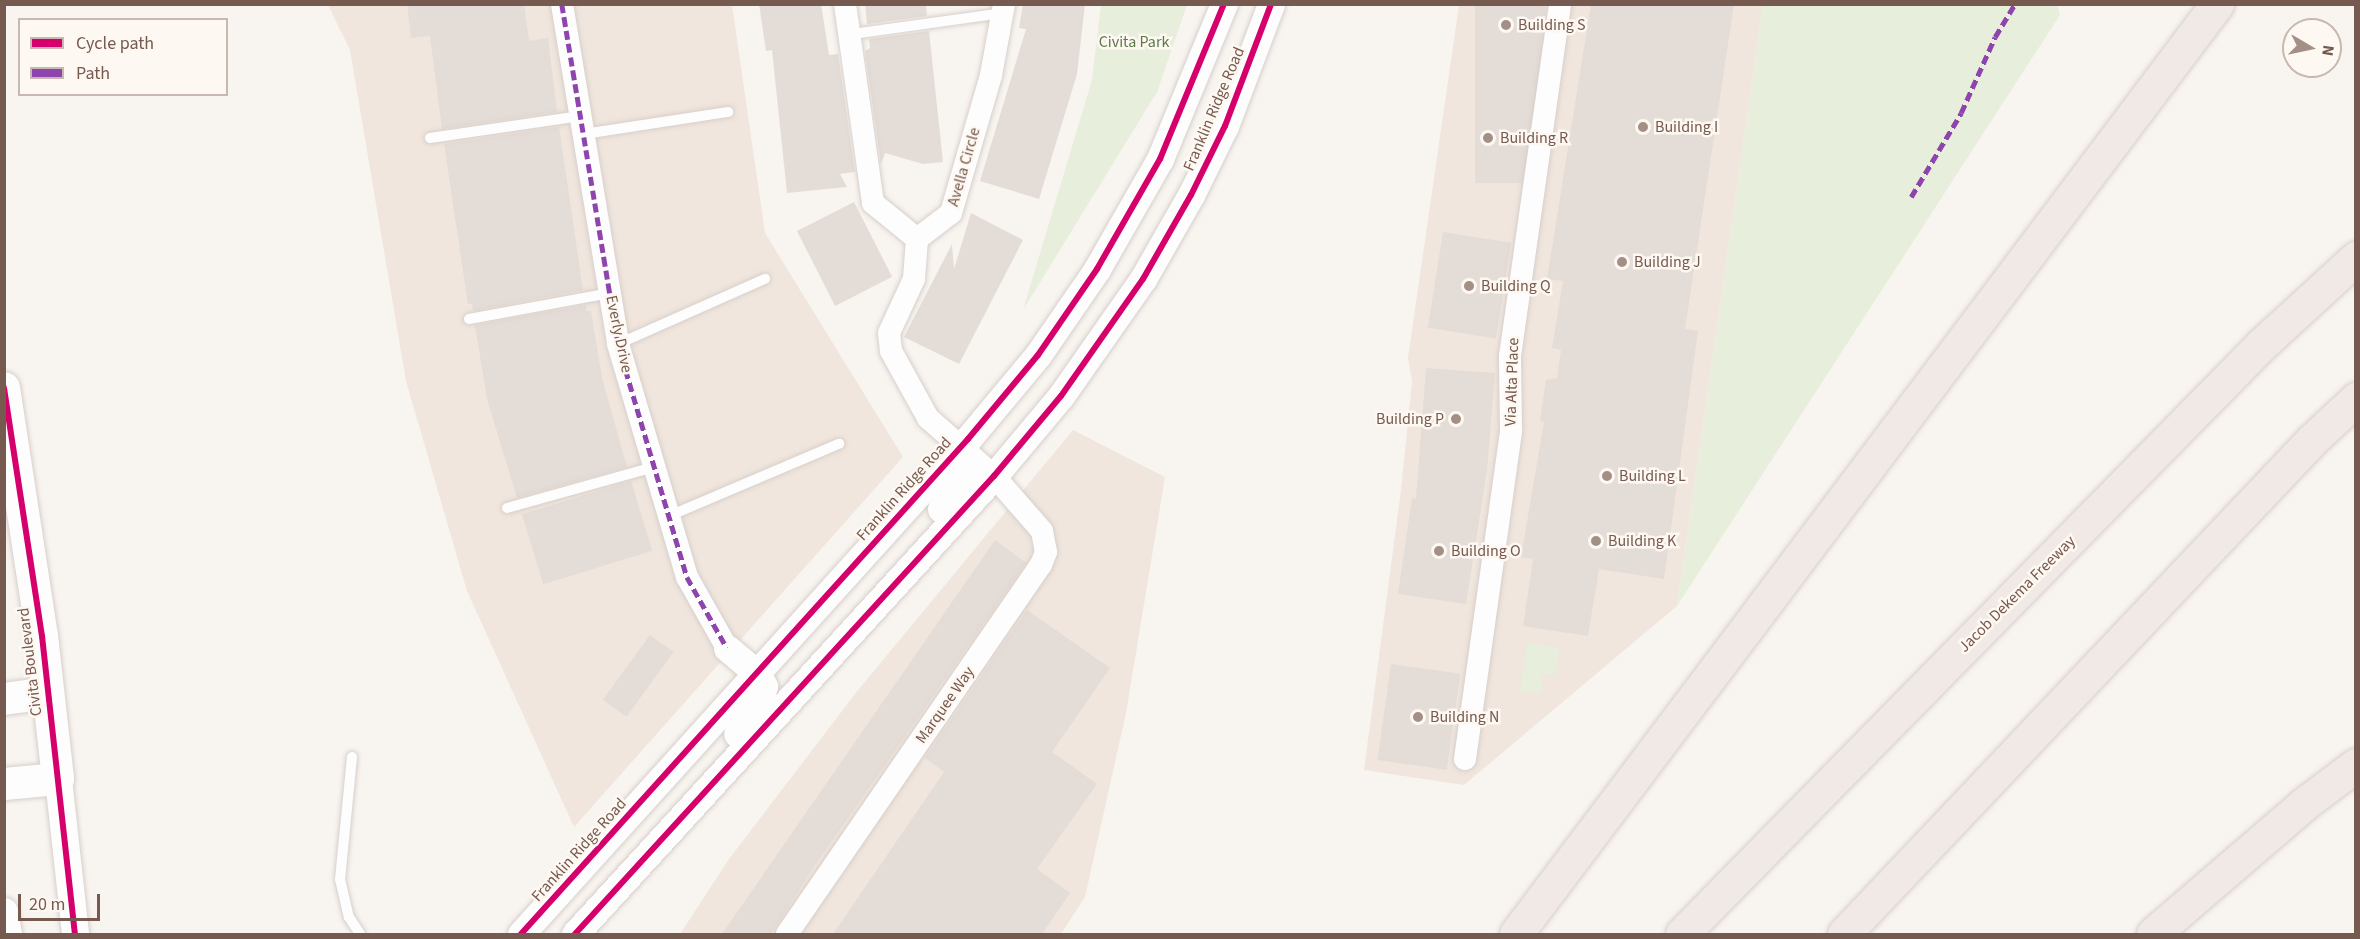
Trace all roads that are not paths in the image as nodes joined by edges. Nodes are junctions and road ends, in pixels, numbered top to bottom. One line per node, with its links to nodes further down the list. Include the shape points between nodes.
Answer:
1 (562, 4): 10 (street, Everly Drive)
2 (845, 4): 8 (street)
3 (1224, 4): 18 (street, Franklin Ridge Road, via 1160,159 1097,269)
4 (1270, 4): 24 (street, Franklin Ridge Road, via 1225,126 1167,238 1104,339)
5 (1560, 4): 33 (street, Via Alta Place, via 1510,356 1511,430)
6 (2217, 4): 45 (highway)
7 (1003, 9): 8 (lane); 12 (street, Avella Circle, via 991,75 951,213)
8 (852, 34): 12 (street, via 873,203)
9 (728, 112): 10 (lane)
10 (582, 125): 11 (lane); 15 (street, Everly Drive)
11 (430, 138)
12 (917, 238): 22 (street, Marquee Way, via 914,279 889,333 891,351 928,418)
13 (2355, 258): 46 (highway, Jacob Dekema Freeway, via 2262,345)
14 (765, 279): 17 (lane)
15 (610, 293): 16 (lane); 17 (street, Everly Drive)
16 (469, 319)
17 (618, 344): 23 (street, Everly Drive)
18 (1038, 355): 22 (street, Franklin Ridge Road); 24 (street, via 1035,375 986,436 982,451)
19 (4, 388): 30 (main road, Civita Boulevard)
20 (2355, 399): 47 (highway)
21 (839, 444): 26 (lane)
22 (961, 447): 24 (street, Marquee Way); 27 (street, via 968,474 957,492 913,538); 29 (street, Franklin Ridge Road)
23 (654, 467): 25 (lane); 26 (street, Everly Drive)
24 (994, 476): 27 (street, Franklin Ridge Road); 44 (street, Marquee Way, via 1042,531 1046,552 1041,565)
25 (507, 508)
26 (669, 516): 28 (street, Everly Drive, via 687,577)
27 (898, 579): 37 (street, Franklin Ridge Road)
28 (727, 648): 29 (street)
29 (757, 673): 37 (street, via 764,686 758,708 706,773); 42 (street, Franklin Ridge Road)
30 (47, 693): 31 (main road); 35 (main road, Civita Boulevard)
31 (4, 699)
32 (352, 757): 41 (lane, via 340,879 349,917)
33 (1465, 759)
34 (2355, 765): 48 (highway)
35 (58, 779): 36 (main road); 40 (street, Civita Boulevard)
36 (4, 784)
37 (704, 796): 43 (street, Franklin Ridge Road)
38 (4, 911): 39 (street)
39 (8, 934)
40 (75, 934)
41 (360, 934)
42 (521, 934)
43 (574, 934)
44 (787, 934)
45 (1516, 934)
46 (1682, 934)
47 (1844, 934)
48 (2153, 934)

